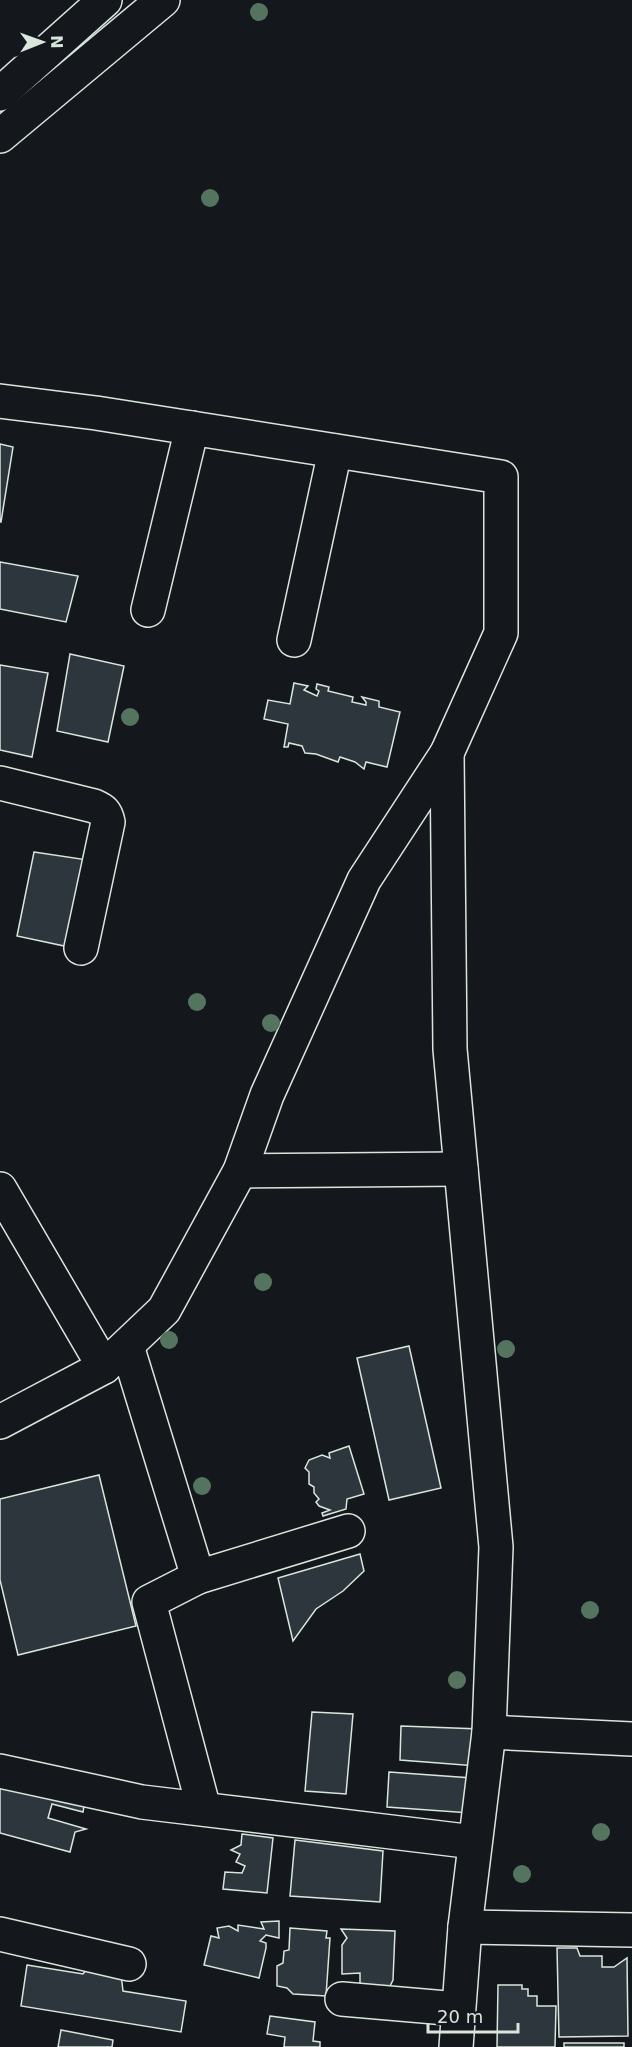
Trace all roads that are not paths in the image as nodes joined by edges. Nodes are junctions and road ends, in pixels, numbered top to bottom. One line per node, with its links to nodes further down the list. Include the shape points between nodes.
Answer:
1 (105, 0): 3 (main road)
2 (163, 0): 4 (main road)
3 (0, 93)
4 (6, 119)
5 (0, 401): 6 (main road)
6 (192, 428): 7 (main road); 8 (main road)
7 (334, 451): 9 (main road); 10 (main road, via 501,477 501,633)
8 (148, 610)
9 (294, 640)
10 (447, 753): 13 (main road, via 450,1049); 14 (main road, via 364,880 267,1095)
11 (0, 783): 12 (main road, via 94,806 106,814 108,822)
12 (81, 948)
13 (461, 1169): 14 (main road); 20 (main road, via 496,1547)
14 (240, 1171): 16 (main road, via 164,1310)
15 (0, 1189): 16 (main road)
16 (116, 1357): 17 (main road); 19 (main road)
17 (0, 1422)
18 (348, 1531): 19 (main road)
19 (198, 1577): 23 (main road, via 149,1602)
20 (489, 1732): 21 (main road); 24 (main road)
21 (632, 1739)
22 (0, 1771): 23 (main road, via 142,1802)
23 (204, 1809): 24 (main road)
24 (474, 1842): 25 (main road)
25 (465, 1927): 26 (main road); 30 (main road)
26 (632, 1930)
27 (0, 1934): 28 (main road)
28 (129, 1964)
29 (342, 1999): 30 (main road)
30 (458, 2009): 31 (main road)
31 (456, 2047)

